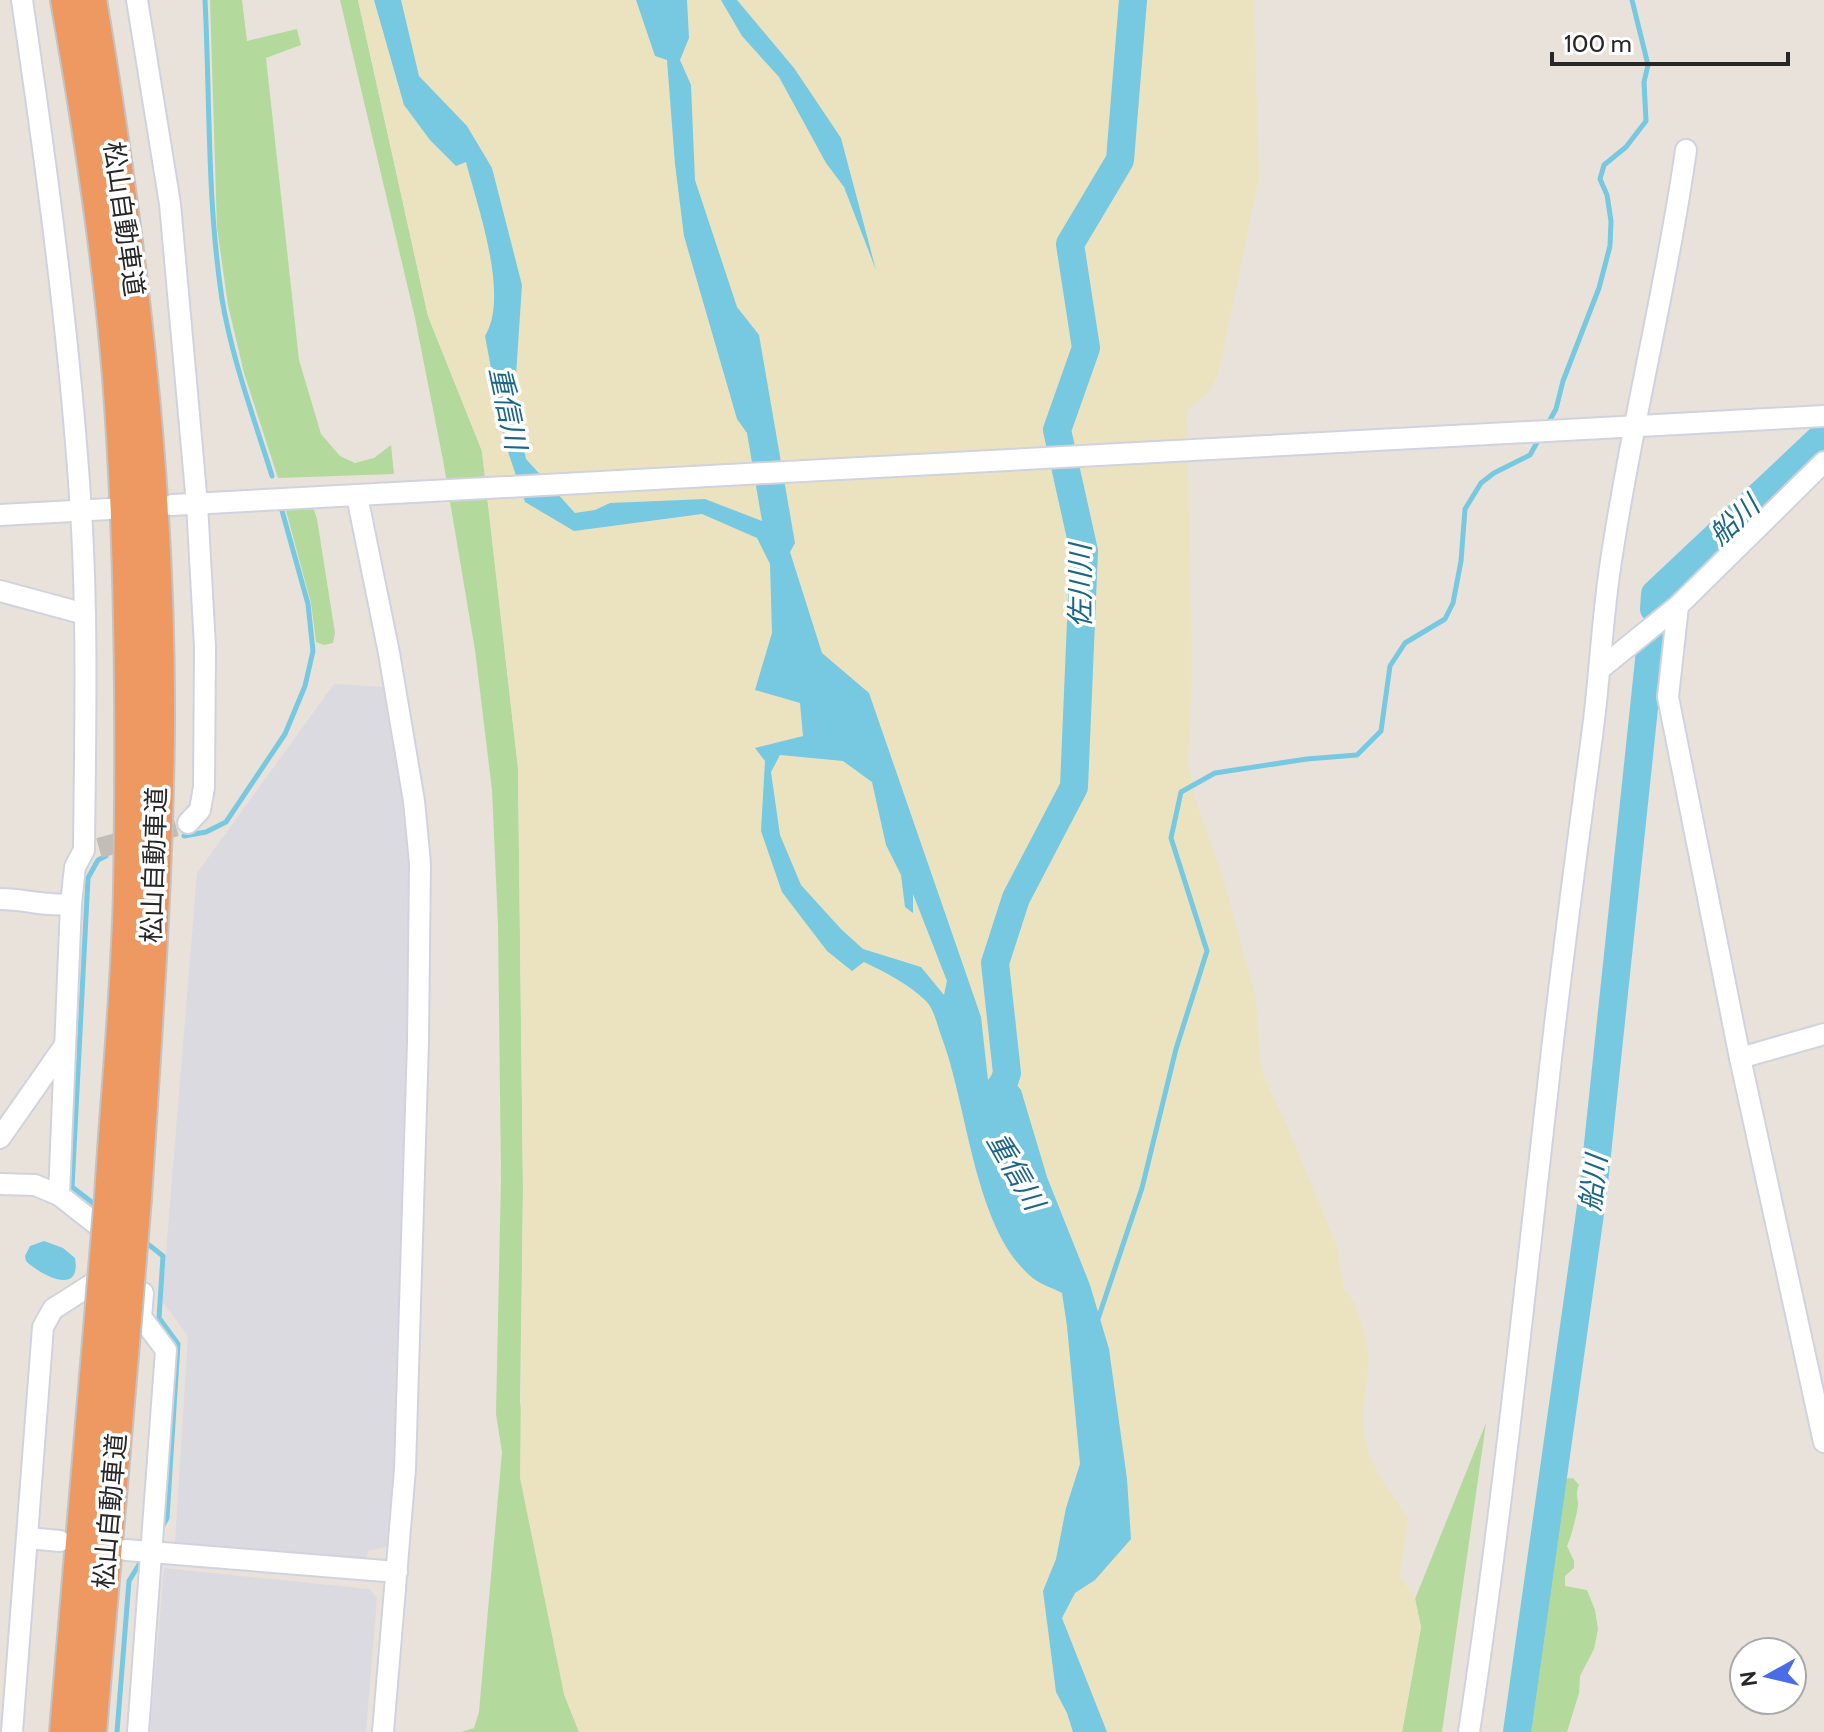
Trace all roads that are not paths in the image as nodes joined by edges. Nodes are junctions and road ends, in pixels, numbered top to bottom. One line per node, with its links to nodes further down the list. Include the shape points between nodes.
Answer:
1 (22, 0): 13 (street, via 49,179)
2 (66, 0): 28 (highway, 松山自動車道, via 116,362 126,554 131,716)
3 (91, 0): 28 (highway, 松山自動車道, via 144,376 159,719 155,893)
4 (137, 0): 10 (street, via 170,204)
5 (1686, 150): 7 (street, via 1675,227)
6 (1824, 416): 7 (street)
7 (1624, 428): 9 (street); 18 (street)
8 (1824, 462): 16 (street)
9 (357, 496): 10 (street); 36 (street, via 392,668 420,863 405,1453)
10 (197, 504): 11 (street); 19 (street, via 205,647 204,787 200,810)
11 (172, 505)
12 (109, 509): 13 (street)
13 (81, 511): 14 (street); 17 (street)
14 (0, 515)
15 (0, 591): 17 (street)
16 (1678, 606): 18 (street); 24 (street, via 1668,697)
17 (85, 614): 21 (street, via 92,849 75,867)
18 (1600, 669): 42 (street)
19 (188, 823)
20 (0, 899): 21 (street, via 47,907)
21 (71, 904): 23 (street)
22 (1824, 1034): 24 (street)
23 (65, 1045): 25 (street); 27 (street)
24 (1740, 1058): 31 (street)
25 (0, 1138)
26 (0, 1184): 27 (street, via 35,1185)
27 (59, 1195): 29 (street)
28 (123, 1198): 30 (highway, 松山自動車道, bridge)
29 (124, 1247): 32 (street, via 108,1276 53,1309 43,1327); 35 (street, via 145,1263 141,1317 166,1350)
30 (111, 1342): 38 (highway, 松山自動車道); 39 (highway, 松山自動車道)
31 (1824, 1442)
32 (28, 1538): 33 (street); 37 (street)
33 (60, 1541)
34 (126, 1550): 35 (street)
35 (153, 1552): 36 (street); 40 (street)
36 (397, 1572): 41 (street)
37 (12, 1732)
38 (65, 1732)
39 (91, 1732)
40 (138, 1732)
41 (383, 1732)
42 (1469, 1732)

